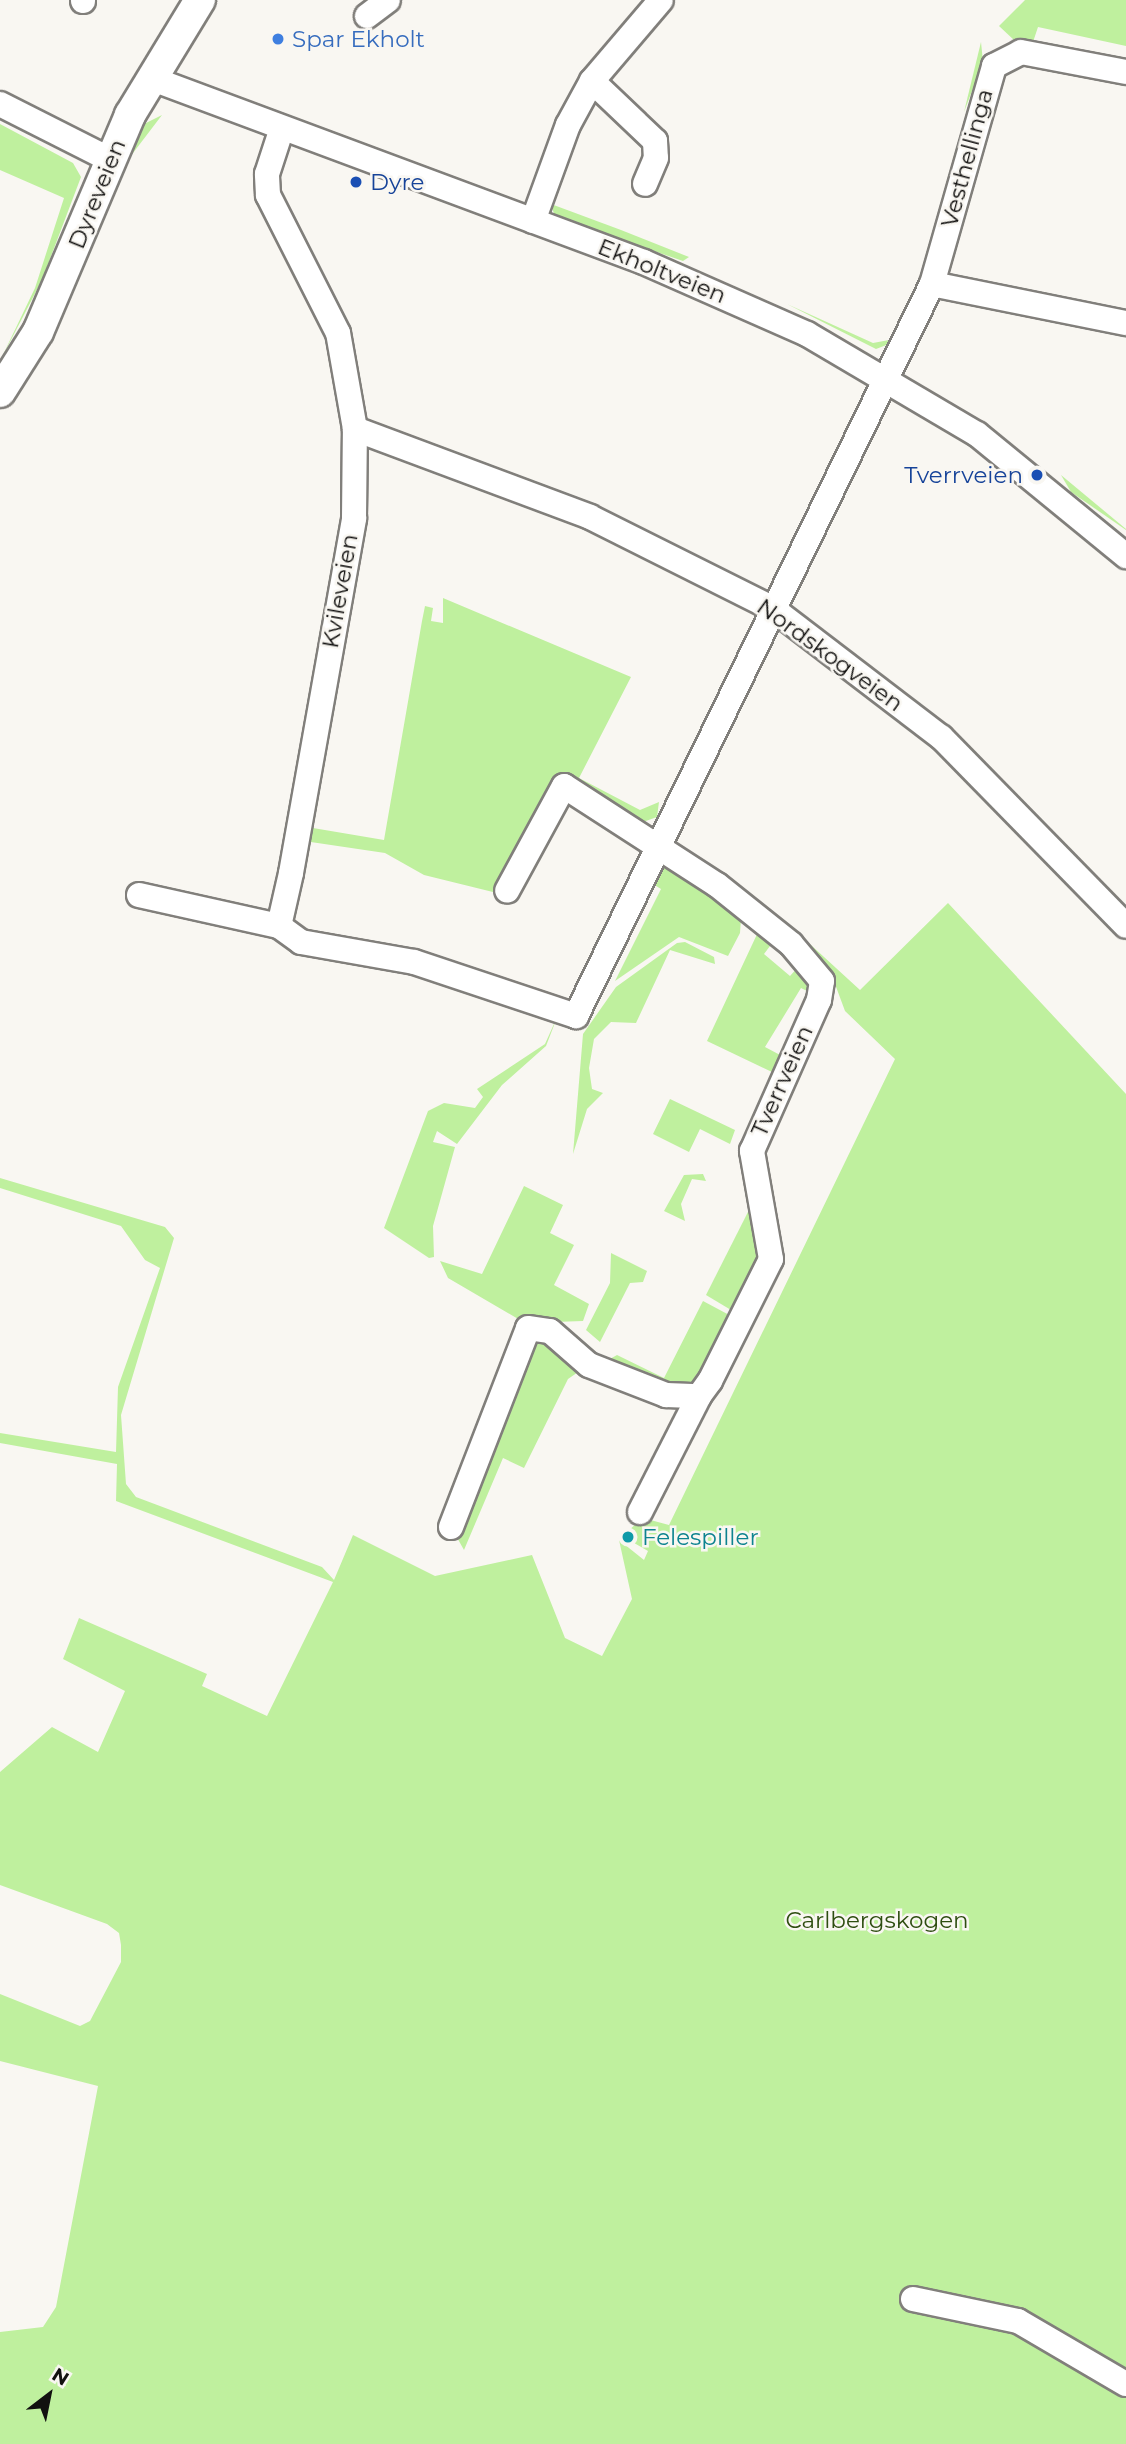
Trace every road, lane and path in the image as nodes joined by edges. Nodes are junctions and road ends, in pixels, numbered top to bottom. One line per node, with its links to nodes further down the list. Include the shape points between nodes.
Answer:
1 (200, 0): 6 (main road, Dyreveien)
2 (388, 0): 4 (street)
3 (661, 0): 7 (street)
4 (367, 16)
5 (1126, 72): 13 (street, Vesthellinga, via 1021,52 994,66)
6 (150, 78): 9 (street, Ekholtveien); 10 (main road, Dyreveien)
7 (592, 81): 11 (street, via 655,141 656,158); 12 (street, via 568,125)
8 (0, 104): 10 (street)
9 (281, 131): 12 (street, Ekholtveien); 17 (street, Kvileveien, via 267,174 268,195 338,333)
10 (109, 159): 16 (main road, Dyreveien, via 38,332)
11 (645, 184)
12 (533, 221): 15 (street, Ekholtveien, via 747,306)
13 (932, 284): 14 (street); 15 (street, Vesthellinga)
14 (1126, 323)
15 (888, 377): 18 (street, Ekholtveien, via 977,434); 19 (street)
16 (0, 391)
17 (355, 429): 19 (street, Nordskogveien, via 590,517); 23 (street, Kvileveien, via 354,518)
18 (1126, 556)
19 (772, 608): 20 (street); 24 (street, Nordskogveien, via 941,737)
20 (658, 842): 21 (street, Tverrveien, via 564,786); 23 (street, via 576,1016 414,962 301,942); 25 (street, Tverrveien, via 791,944 822,981 820,1000 752,1152 771,1259)
21 (507, 891)
22 (139, 895): 23 (street)
23 (279, 926)
24 (1126, 926)
25 (699, 1396): 26 (street, Tverrveien); 27 (street, via 678,1399 639,1387 589,1365 550,1331 528,1328)
26 (640, 1512)
27 (451, 1527)
28 (913, 2299): 29 (street, via 1018,2321)
29 (1126, 2384)

